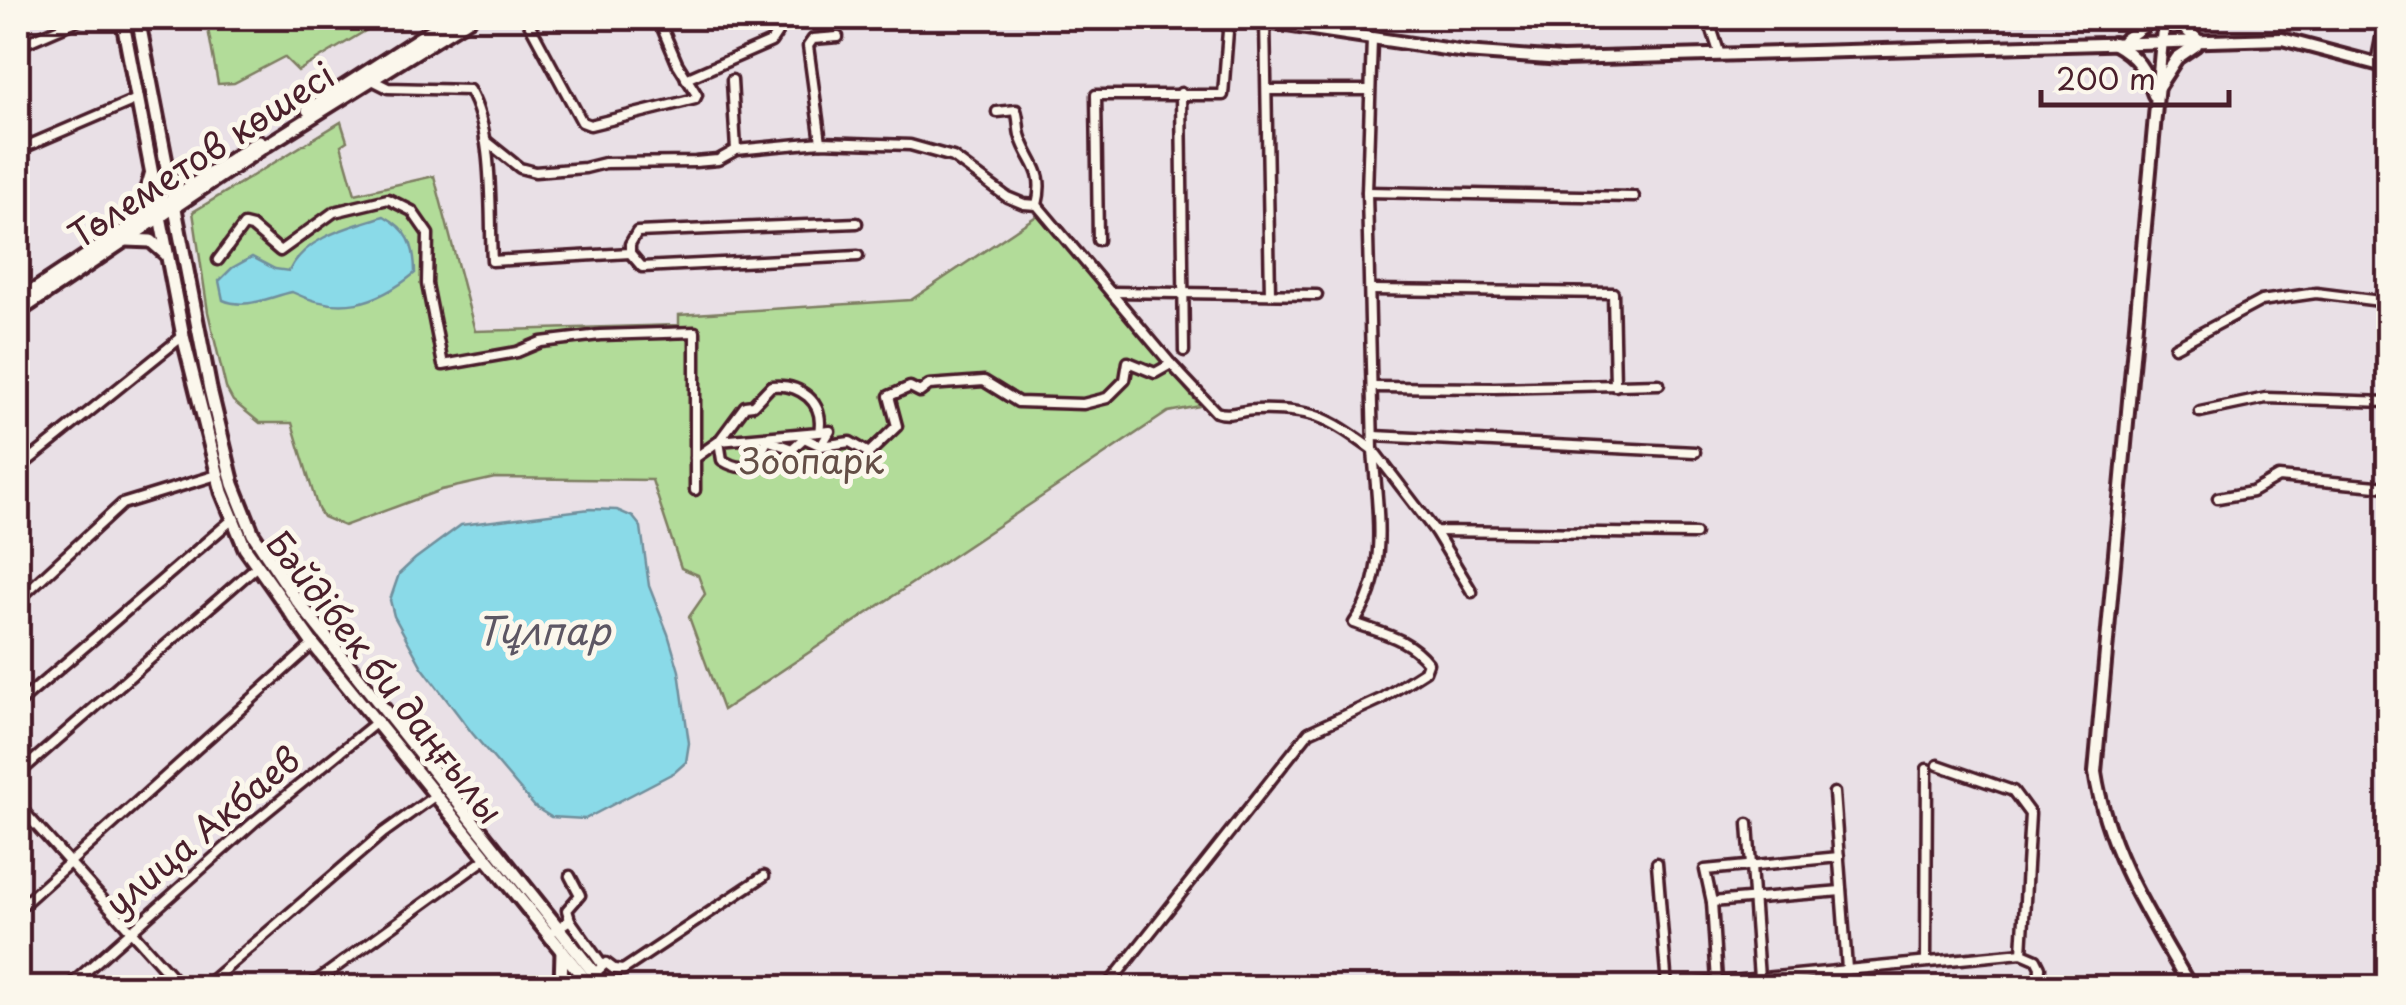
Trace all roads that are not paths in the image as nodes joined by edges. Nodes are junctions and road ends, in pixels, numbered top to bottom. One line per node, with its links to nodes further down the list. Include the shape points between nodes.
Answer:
1 (83, 18): 23 (street)
2 (122, 18): 22 (main road, Бәйдібек би даңғылы)
3 (138, 18): 18 (main road, Бәйдібек би даңғылы)
4 (452, 18): 43 (main road, Төлеметов көшесі)
5 (470, 18): 27 (main road, Төлеметов көшесі)
6 (526, 18): 28 (street, via 582,122 695,99)
7 (658, 18): 28 (street)
8 (770, 18): 28 (street, via 776,33 771,42)
9 (1236, 18): 15 (main road); 32 (street, via 1228,31 1222,95)
10 (1708, 18): 24 (street)
11 (2155, 18): 21 (main road)
12 (2164, 18): 19 (main road)
13 (2173, 18): 20 (main road)
14 (2385, 18): 25 (street)
15 (1264, 21): 17 (main road); 30 (street)
16 (838, 37): 37 (street, via 808,46)
17 (1372, 39): 24 (main road, via 1562,59); 31 (street)
18 (142, 40): 22 (main road); 43 (main road, Бәйдібек би даңғылы)
19 (2162, 42): 20 (main road); 21 (main road); 33 (main road)
20 (2204, 42): 25 (main road, via 2282,39); 33 (main road, via 2176,58)
21 (2116, 43): 24 (main road); 33 (main road, via 2141,64)
22 (127, 44): 34 (main road, Бәйдібек би даңғылы)
23 (18, 46)
24 (1720, 55)
25 (2376, 64): 26 (main road)
26 (2388, 68)
27 (370, 79): 36 (street, via 388,88 468,90); 43 (main road, Төлеметов көшесі)
28 (686, 79)
29 (732, 80): 39 (street)
30 (1268, 90): 31 (street); 57 (street)
31 (1369, 90): 41 (street)
32 (1181, 94): 49 (street, via 1096,95); 56 (street)
33 (2155, 95): 128 (main road, via 2095,772 2114,848)
34 (137, 99): 38 (street); 40 (main road, Бәйдібек би даңғылы)
35 (997, 112): 44 (street, via 1016,110 1020,136 1039,169)
36 (485, 140): 39 (street, via 534,172 718,160); 50 (street, via 492,261)
37 (821, 142): 39 (street); 44 (street, via 910,144 953,157 1007,197)
38 (18, 150)
39 (736, 150)
40 (152, 171): 45 (main road, Бәйдібек би даңғылы); 46 (main road)
41 (1368, 192): 42 (street); 54 (street)
42 (1634, 197)
43 (175, 202): 45 (main road, Төлеметов көшесі); 99 (main road, Бәйдібек би даңғылы, via 210,389 253,534)
44 (1037, 205): 55 (street)
45 (160, 211): 46 (main road, Төлеметов көшесі); 48 (main road, Төлеметов көшесі); 52 (main road, Бәйдібек би даңғылы)
46 (138, 220): 59 (main road, Төлеметов көшесі)
47 (857, 223): 50 (street, via 637,232)
48 (127, 240): 52 (main road, via 151,241); 61 (main road, Төлеметов көшесі)
49 (1098, 240)
50 (630, 252): 51 (street, via 642,267)
51 (858, 256)
52 (168, 258): 62 (main road, Бәйдібек би даңғылы)
53 (218, 260): 77 (street, via 244,225 280,251 334,212 388,199 412,210 428,234 427,284 443,365 541,342 695,332)
54 (1372, 290): 67 (street, via 1614,293); 68 (street)
55 (1111, 292): 56 (street); 65 (street)
56 (1183, 293): 57 (street); 64 (street)
57 (1270, 294): 58 (street)
58 (1317, 295)
59 (18, 301)
60 (2388, 302): 63 (street, via 2316,293 2262,301)
61 (18, 312)
62 (184, 336): 78 (street); 79 (main road, Бәйдібек би даңғылы)
63 (2175, 347)
64 (1184, 352)
65 (1172, 364): 74 (street, via 1155,373 1128,362 1125,380 1107,398 1083,404 1018,402 984,381 910,388 889,396 897,426 869,453 850,442); 75 (street, via 1216,412 1296,409 1338,424)
66 (1659, 384): 67 (street)
67 (1615, 386): 68 (street)
68 (1372, 387): 72 (street)
69 (2388, 402): 70 (street, via 2266,398)
70 (2200, 412)
71 (819, 432): 73 (street); 73 (street, via 821,413 814,402 786,385 771,386 745,406); 74 (street, via 830,431)
72 (1374, 436): 75 (street); 76 (street)
73 (719, 441): 74 (street, via 722,460 735,468 752,467 767,440 792,449 804,438); 77 (street)
74 (821, 446)
75 (1373, 450): 84 (street); 126 (street, via 1380,554 1354,623 1409,644 1428,663 1426,671 1310,732)
76 (1695, 452)
77 (695, 458): 81 (street)
78 (18, 469)
79 (217, 475): 83 (main road, Бәйдібек би даңғылы); 88 (street, via 122,504)
80 (2388, 487): 82 (street, via 2278,478 2252,492)
81 (695, 490)
82 (2218, 498)
83 (232, 519): 86 (main road, Бәйдібек би даңғылы); 90 (street)
84 (1435, 531): 85 (street); 87 (street)
85 (1696, 534)
86 (256, 566): 89 (main road, Бәйдібек би даңғылы); 94 (street)
87 (1472, 592)
88 (18, 600)
89 (313, 644): 91 (main road, Бәйдібек би даңғылы); 101 (street)
90 (18, 704)
91 (378, 721): 96 (main road, Бәйдібек би даңғылы); 111 (street, улица Акбаев)
92 (1938, 766): 113 (street, via 2014,791 2030,814)
93 (1927, 769): 114 (street)
94 (18, 774)
95 (1834, 792): 100 (street)
96 (436, 795): 99 (main road, Бәйдібек би даңғылы); 123 (street, via 383,832)
97 (18, 804): 101 (street)
98 (1748, 824): 103 (street)
99 (492, 854): 110 (main road, Бәйдібек би даңғылы); 124 (street)
100 (1838, 856): 103 (street); 106 (street)
101 (71, 862): 109 (street); 111 (street)
102 (1657, 863): 120 (street)
103 (1751, 866): 107 (street); 108 (street, via 1705,870)
104 (570, 876): 110 (street, via 580,895)
105 (764, 876): 115 (street, via 623,970 606,963)
106 (1841, 891): 107 (street); 116 (street)
107 (1754, 898): 108 (street); 117 (street)
108 (1712, 902): 118 (street)
109 (18, 909)
110 (559, 927): 112 (main road, Бәйдібек би даңғылы); 115 (main road, Бәйдібек би даңғылы)
111 (130, 930): 121 (street, улица Акбаев); 122 (street)
112 (562, 951): 119 (main road, Бәйдібек би даңғылы); 119 (main road, via 561,985)
113 (2022, 953): 114 (street); 127 (street, via 2036,958)
114 (1926, 962): 116 (street)
115 (599, 969): 125 (main road, Бәйдібек би даңғылы)
116 (1847, 969): 117 (street)
117 (1759, 978): 118 (street)
118 (1717, 982): 120 (street)
119 (592, 987)
120 (1664, 987)
121 (66, 988)
122 (182, 988)
123 (203, 988)
124 (307, 988)
125 (606, 988)
126 (1106, 988)
127 (2039, 988)
128 (2191, 988)

